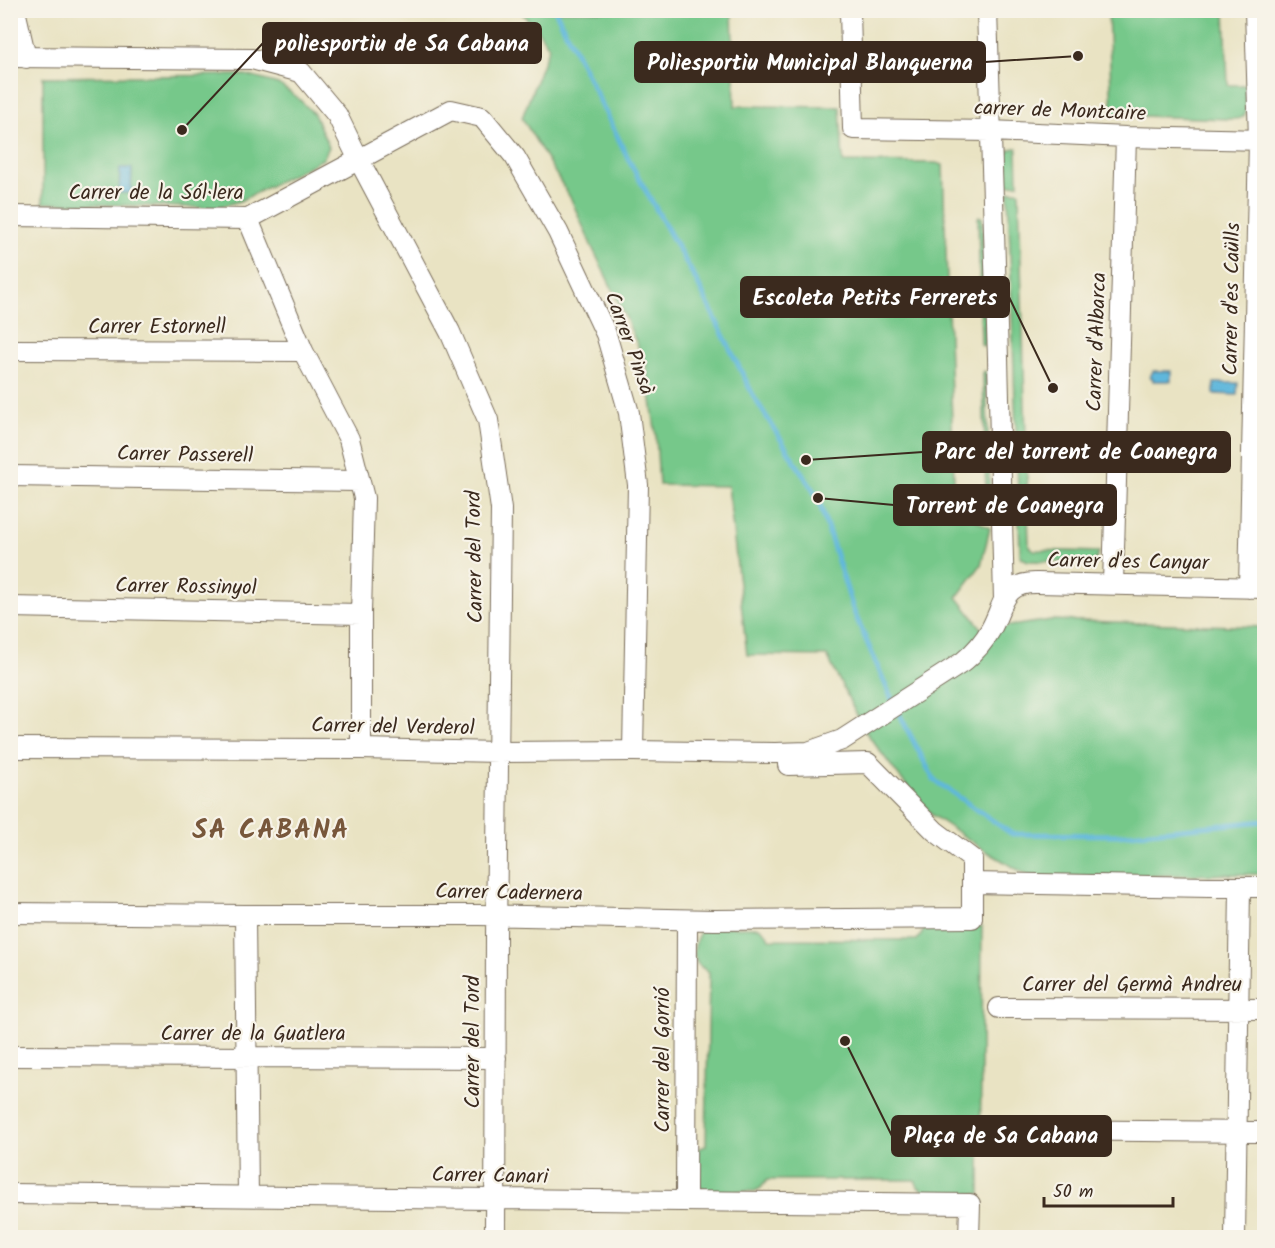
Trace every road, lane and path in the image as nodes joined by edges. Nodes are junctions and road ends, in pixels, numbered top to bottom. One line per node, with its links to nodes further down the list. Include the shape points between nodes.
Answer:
1 (15, 10): 5 (street)
2 (850, 10): 6 (street, carrer de Montcaire, via 853,129)
3 (987, 10): 6 (street)
4 (1255, 10): 8 (street, Carrer d'es Caülls)
5 (18, 58): 9 (street, Carrer del Tord, via 252,59 301,72 337,114)
6 (990, 131): 7 (street, carrer de Montcaire); 18 (street)
7 (1126, 137): 8 (street, carrer de Montcaire); 16 (street, Carrer d'Albarca)
8 (1262, 140): 17 (street, Carrer d'es Caülls)
9 (359, 160): 11 (street, Carrer de la Sól·lera); 23 (street, Carrer Pinsà, via 451,111 482,117 515,157 558,232 602,324 629,413 638,485); 24 (street, Carrer del Tord, via 450,332 488,420 501,509)
10 (10, 216): 11 (street, Carrer de la Sól·lera)
11 (248, 219): 13 (street)
12 (10, 350): 13 (street, Carrer Estornell)
13 (303, 351): 15 (street, via 349,439)
14 (10, 476): 15 (street, Carrer Passerell)
15 (359, 481): 20 (street, via 364,498)
16 (1113, 584): 17 (street, Carrer d'es Canyar); 18 (street, Carrer d'es Canyar, via 1028,583 1012,589)
17 (1257, 588)
18 (1002, 603): 25 (street, Carrer del Verderol, via 989,633 957,667 842,740 808,752)
19 (10, 607): 20 (street, Carrer Rossinyol)
20 (361, 614): 22 (street)
21 (10, 748): 22 (street, Carrer del Verderol)
22 (361, 749): 24 (street, Carrer del Verderol)
23 (633, 751): 24 (street, Carrer del Verderol); 25 (street, Carrer del Verderol)
24 (499, 752): 31 (street, Carrer del Tord)
25 (775, 753): 26 (street, via 788,765 868,763 935,831 972,859)
26 (973, 883): 27 (street); 32 (street, Carrer Cadernera, via 972,918)
27 (1240, 887): 28 (street); 34 (street)
28 (1264, 887)
29 (10, 913): 30 (street, Carrer Cadernera)
30 (245, 915): 31 (street, Carrer Cadernera); 37 (street)
31 (496, 915): 32 (street, Carrer Cadernera); 38 (street, Carrer del Tord)
32 (687, 920): 45 (street, Carrer del Gorrió)
33 (999, 1008): 34 (street, Carrer del Germà Andreu)
34 (1238, 1008): 35 (street, Carrer del Germà Andreu); 40 (street)
35 (1264, 1009)
36 (10, 1056): 37 (street, Carrer de la Guatlera)
37 (247, 1057): 38 (street, Carrer de la Guatlera); 43 (street)
38 (496, 1058): 44 (street, Carrer del Tord)
39 (1024, 1130): 40 (street)
40 (1237, 1132): 41 (street); 48 (street)
41 (1264, 1132)
42 (10, 1194): 43 (street, Carrer Canari)
43 (248, 1196): 44 (street, Carrer Canari)
44 (495, 1200): 45 (street, Carrer Canari); 46 (street, Carrer del Tord)
45 (686, 1200): 47 (street, Carrer Canari, via 969,1204)
46 (495, 1238)
47 (969, 1238)
48 (1235, 1238)

